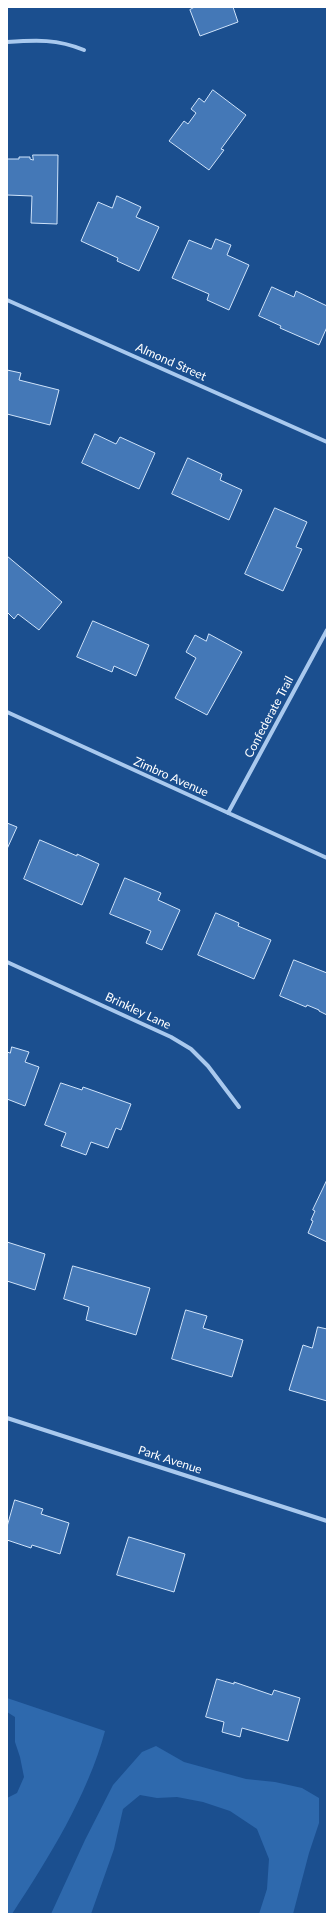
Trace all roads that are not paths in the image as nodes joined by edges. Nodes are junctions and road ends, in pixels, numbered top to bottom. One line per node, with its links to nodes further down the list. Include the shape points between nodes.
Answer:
1 (7, 42): 2 (street, via 41,39 67,43)
2 (84, 50)
3 (7, 300): 4 (street, Almond Street)
4 (327, 442)
5 (327, 630): 7 (street, Confederate Trail)
6 (7, 712): 7 (street, Zimbro Avenue)
7 (228, 813): 8 (street, Zimbro Avenue)
8 (327, 858)
9 (7, 962): 10 (street, Brinkley Lane, via 171,1037 191,1049 208,1066)
10 (239, 1106)
11 (7, 1418): 12 (street, Park Avenue)
12 (327, 1522)

